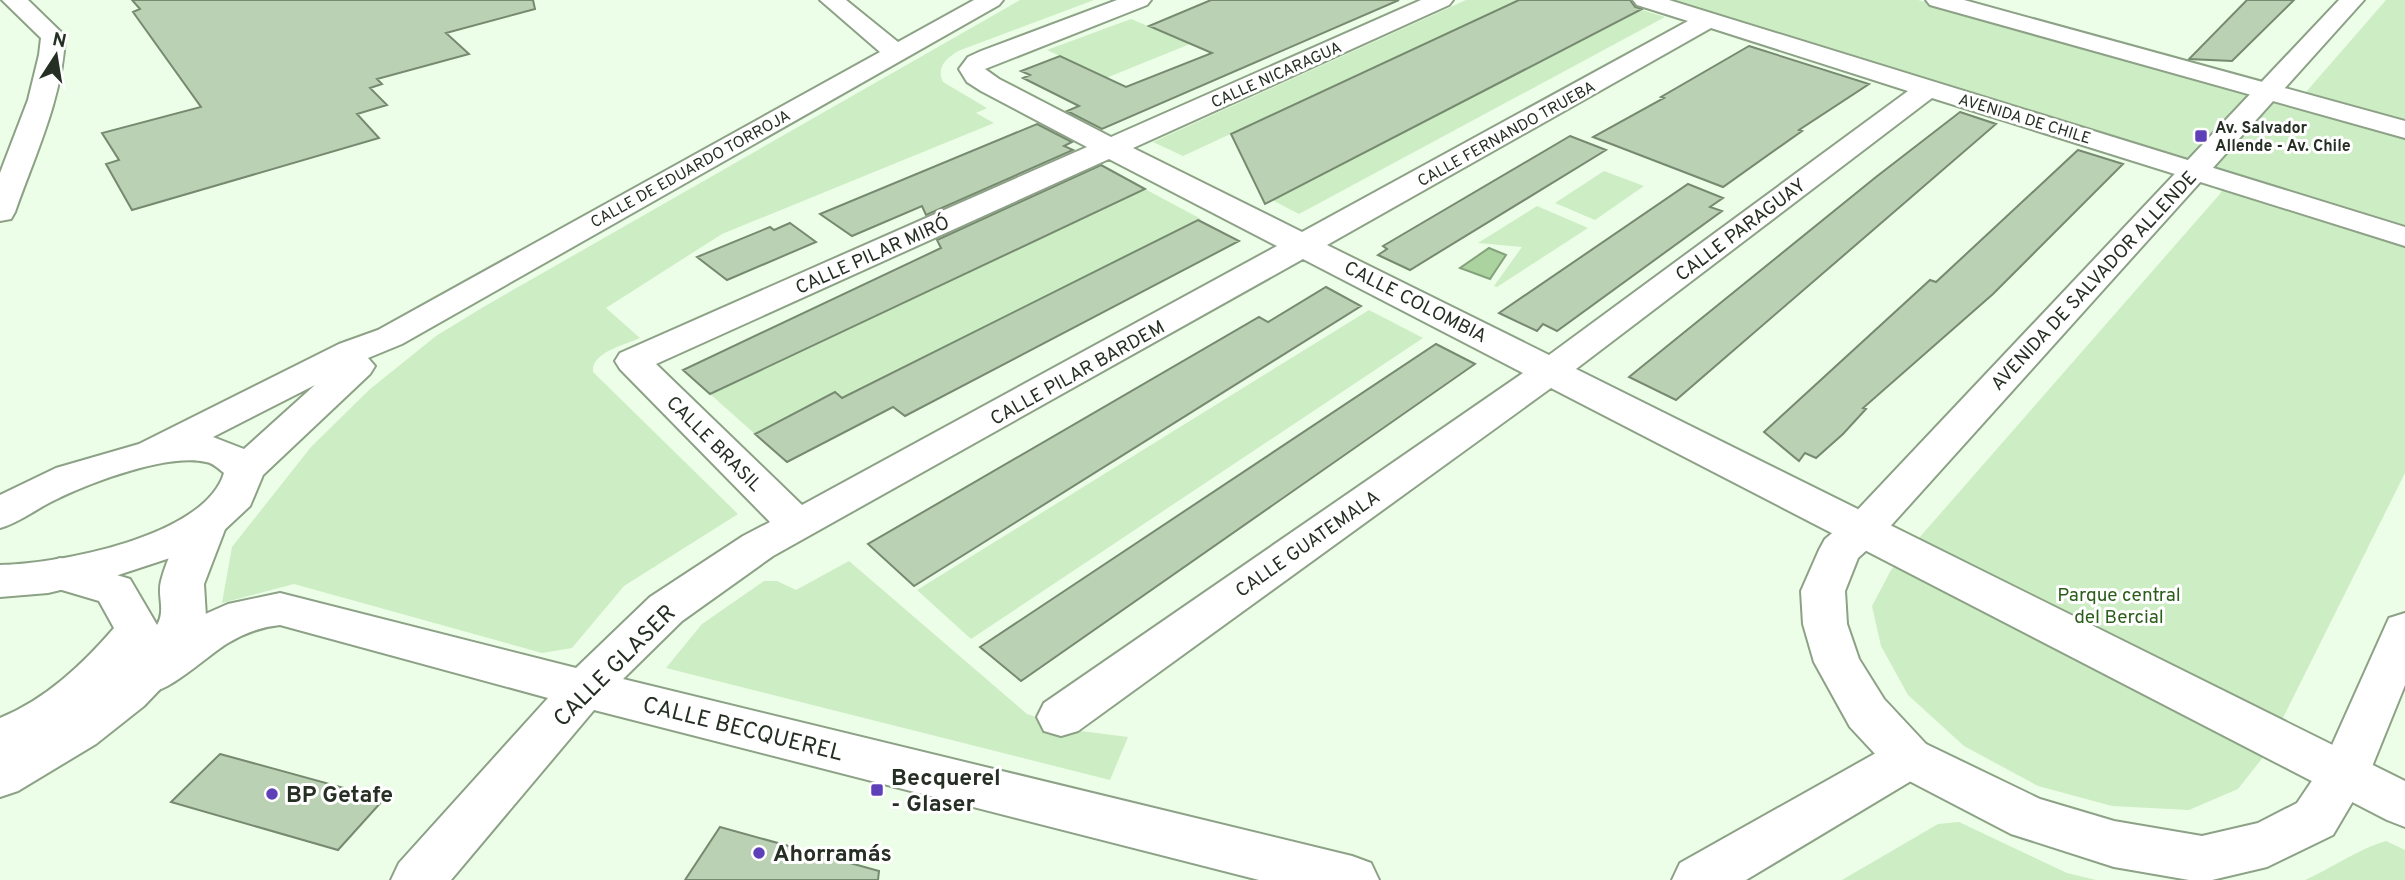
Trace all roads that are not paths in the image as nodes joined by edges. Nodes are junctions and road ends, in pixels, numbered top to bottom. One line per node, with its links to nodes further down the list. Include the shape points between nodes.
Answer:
1 (15, 0): 18 (street, via 53,36 54,53)
2 (832, 0): 12 (street)
3 (991, 0): 12 (street, CALLE DE EDUARDO TORROJA)
4 (1139, 0): 16 (street, CALLE COLOMBIA, via 990,56 972,69 990,85)
5 (1441, 0): 16 (street, CALLE NICARAGUA)
6 (1646, 0): 11 (street, AVENIDA DE CHILE)
7 (1938, 0): 10 (street)
8 (2032, 0): 10 (street)
9 (2351, 0): 14 (street, AVENIDA DE SALVADOR ALLENDE)
10 (2006, 19): 14 (street)
11 (1708, 20): 13 (street, AVENIDA DE CHILE); 20 (street, CALLE FERNANDO TRUEBA)
12 (895, 52): 21 (street, CALLE DE EDUARDO TORROJA)
13 (1929, 88): 17 (street, AVENIDA DE CHILE); 23 (street, CALLE PARAGUAY)
14 (2268, 91): 15 (street); 17 (street, AVENIDA DE SALVADOR ALLENDE)
15 (2405, 130)
16 (1110, 148): 20 (street, CALLE COLOMBIA); 22 (street, CALLE PILAR MIRÓ)
17 (2193, 170): 19 (street, AVENIDA DE CHILE); 32 (street, AVENIDA DE SALVADOR ALLENDE)
18 (0, 212)
19 (2405, 236)
20 (1304, 246): 23 (street, CALLE COLOMBIA); 28 (street, CALLE PILAR BARDEM)
21 (390, 337): 24 (street, CALLE DE EDUARDO TORROJA); 25 (street, CALLE DE EDUARDO TORROJA)
22 (633, 361): 31 (street, CALLE BRASIL)
23 (1552, 370): 32 (street, CALLE COLOMBIA); 38 (street, CALLE GUATEMALA)
24 (153, 452): 25 (street, via 209,449); 27 (street)
25 (245, 470): 30 (street, via 236,497)
26 (0, 482): 27 (street)
27 (54, 483): 29 (street, via 18,499)
28 (850, 498): 31 (street, CALLE GLASER)
29 (0, 514)
30 (206, 524): 33 (street, via 156,547); 36 (street, CALLE BECQUEREL, via 182,584 184,618)
31 (798, 524): 37 (street, CALLE GLASER, via 666,609)
32 (1863, 530): 40 (street, AVENIDA DE SALVADOR ALLENDE, via 1835,560 1823,591 1825,624 1837,662 1867,713); 41 (street)
33 (60, 574): 34 (street); 39 (street, via 115,590 138,631 99,677 40,722)
34 (0, 581)
35 (2405, 630): 41 (street, AVENIDA DE SALVADOR ALLENDE)
36 (148, 675): 37 (street, CALLE BECQUEREL, via 209,630 280,609); 42 (street, CALLE BECQUEREL, via 47,751)
37 (586, 688): 44 (street, CALLE GLASER); 45 (street, CALLE BECQUEREL)
38 (1061, 717)
39 (0, 739)
40 (1909, 758): 41 (street, AVENIDA DE SALVADOR ALLENDE, via 2029,818 2114,844 2202,859 2267,844 2315,819); 46 (street)
41 (2344, 774): 43 (street)
42 (0, 776)
43 (2405, 805)
44 (418, 880)
45 (1352, 880)
46 (1699, 880)

